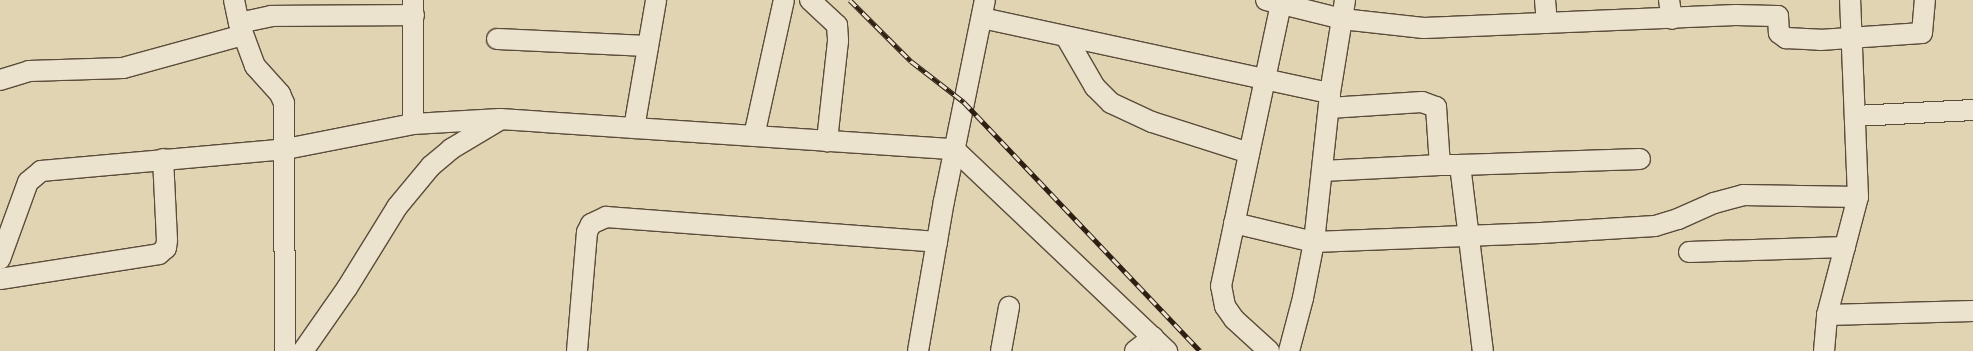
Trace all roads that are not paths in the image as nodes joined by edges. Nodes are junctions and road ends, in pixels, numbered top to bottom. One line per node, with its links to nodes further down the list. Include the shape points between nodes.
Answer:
1 (234, 0): 16 (street)
2 (656, 0): 20 (street)
3 (784, 0): 29 (street)
4 (810, 0): 30 (street, via 837,24 838,41)
5 (1346, 0): 14 (street)
6 (1545, 0): 15 (street)
7 (1850, 0): 17 (street)
8 (1925, 0): 17 (street, via 1922,33 1895,37)
9 (1277, 1): 14 (street); 22 (street)
10 (413, 8): 16 (street, via 271,16); 27 (street)
11 (1777, 8): 13 (street); 17 (street, via 1779,33 1786,38 1820,40)
12 (984, 9): 18 (street); 32 (street)
13 (1670, 9): 15 (street)
14 (1342, 19): 15 (street, via 1424,28); 23 (street)
15 (1547, 23)
16 (241, 29): 21 (street, via 123,68 29,71); 31 (street, via 255,66 280,94 284,103)
17 (1851, 36): 25 (street)
18 (1066, 37): 22 (street); 33 (street, via 1095,87 1111,103 1152,122)
19 (497, 39): 20 (street)
20 (648, 46): 28 (street)
21 (0, 80)
22 (1265, 81): 23 (street); 33 (street)
23 (1329, 101): 36 (street, via 1431,104 1436,107); 38 (street)
24 (1973, 110): 25 (street)
25 (1855, 116): 39 (street)
26 (500, 119): 27 (street); 28 (street); 53 (street, via 451,149 431,166 397,207 347,288)
27 (413, 124): 31 (street)
28 (634, 128): 29 (street)
29 (754, 136): 30 (street)
30 (827, 141): 32 (street)
31 (286, 149): 34 (street); 52 (street)
32 (954, 149): 42 (street); 51 (street)
33 (1249, 154): 40 (street)
34 (163, 159): 46 (street, via 41,171 28,182); 47 (street, via 168,240 166,248 159,254)
35 (1640, 159): 37 (street)
36 (1440, 165): 37 (street); 38 (street)
37 (1460, 165): 41 (street)
38 (1322, 171): 43 (street)
39 (1858, 197): 41 (street, via 1744,195 1714,203 1655,226); 44 (street)
40 (1234, 223): 43 (street); 59 (street, via 1220,286 1224,306 1234,319)
41 (1468, 235): 43 (street); 61 (street)
42 (937, 242): 54 (street, via 606,217 592,224 587,232); 55 (street)
43 (1314, 242): 60 (street)
44 (1845, 247): 45 (street); 50 (street)
45 (1689, 252)
46 (0, 259)
47 (0, 278)
48 (1009, 307): 56 (street)
49 (1973, 311): 50 (street)
50 (1827, 315): 62 (street)
51 (1153, 337): 57 (street); 58 (street)
52 (285, 351)
53 (303, 351)
54 (578, 351)
55 (918, 351)
56 (1001, 351)
57 (1136, 351)
58 (1166, 351)
59 (1269, 351)
60 (1289, 351)
61 (1483, 351)
62 (1824, 351)

